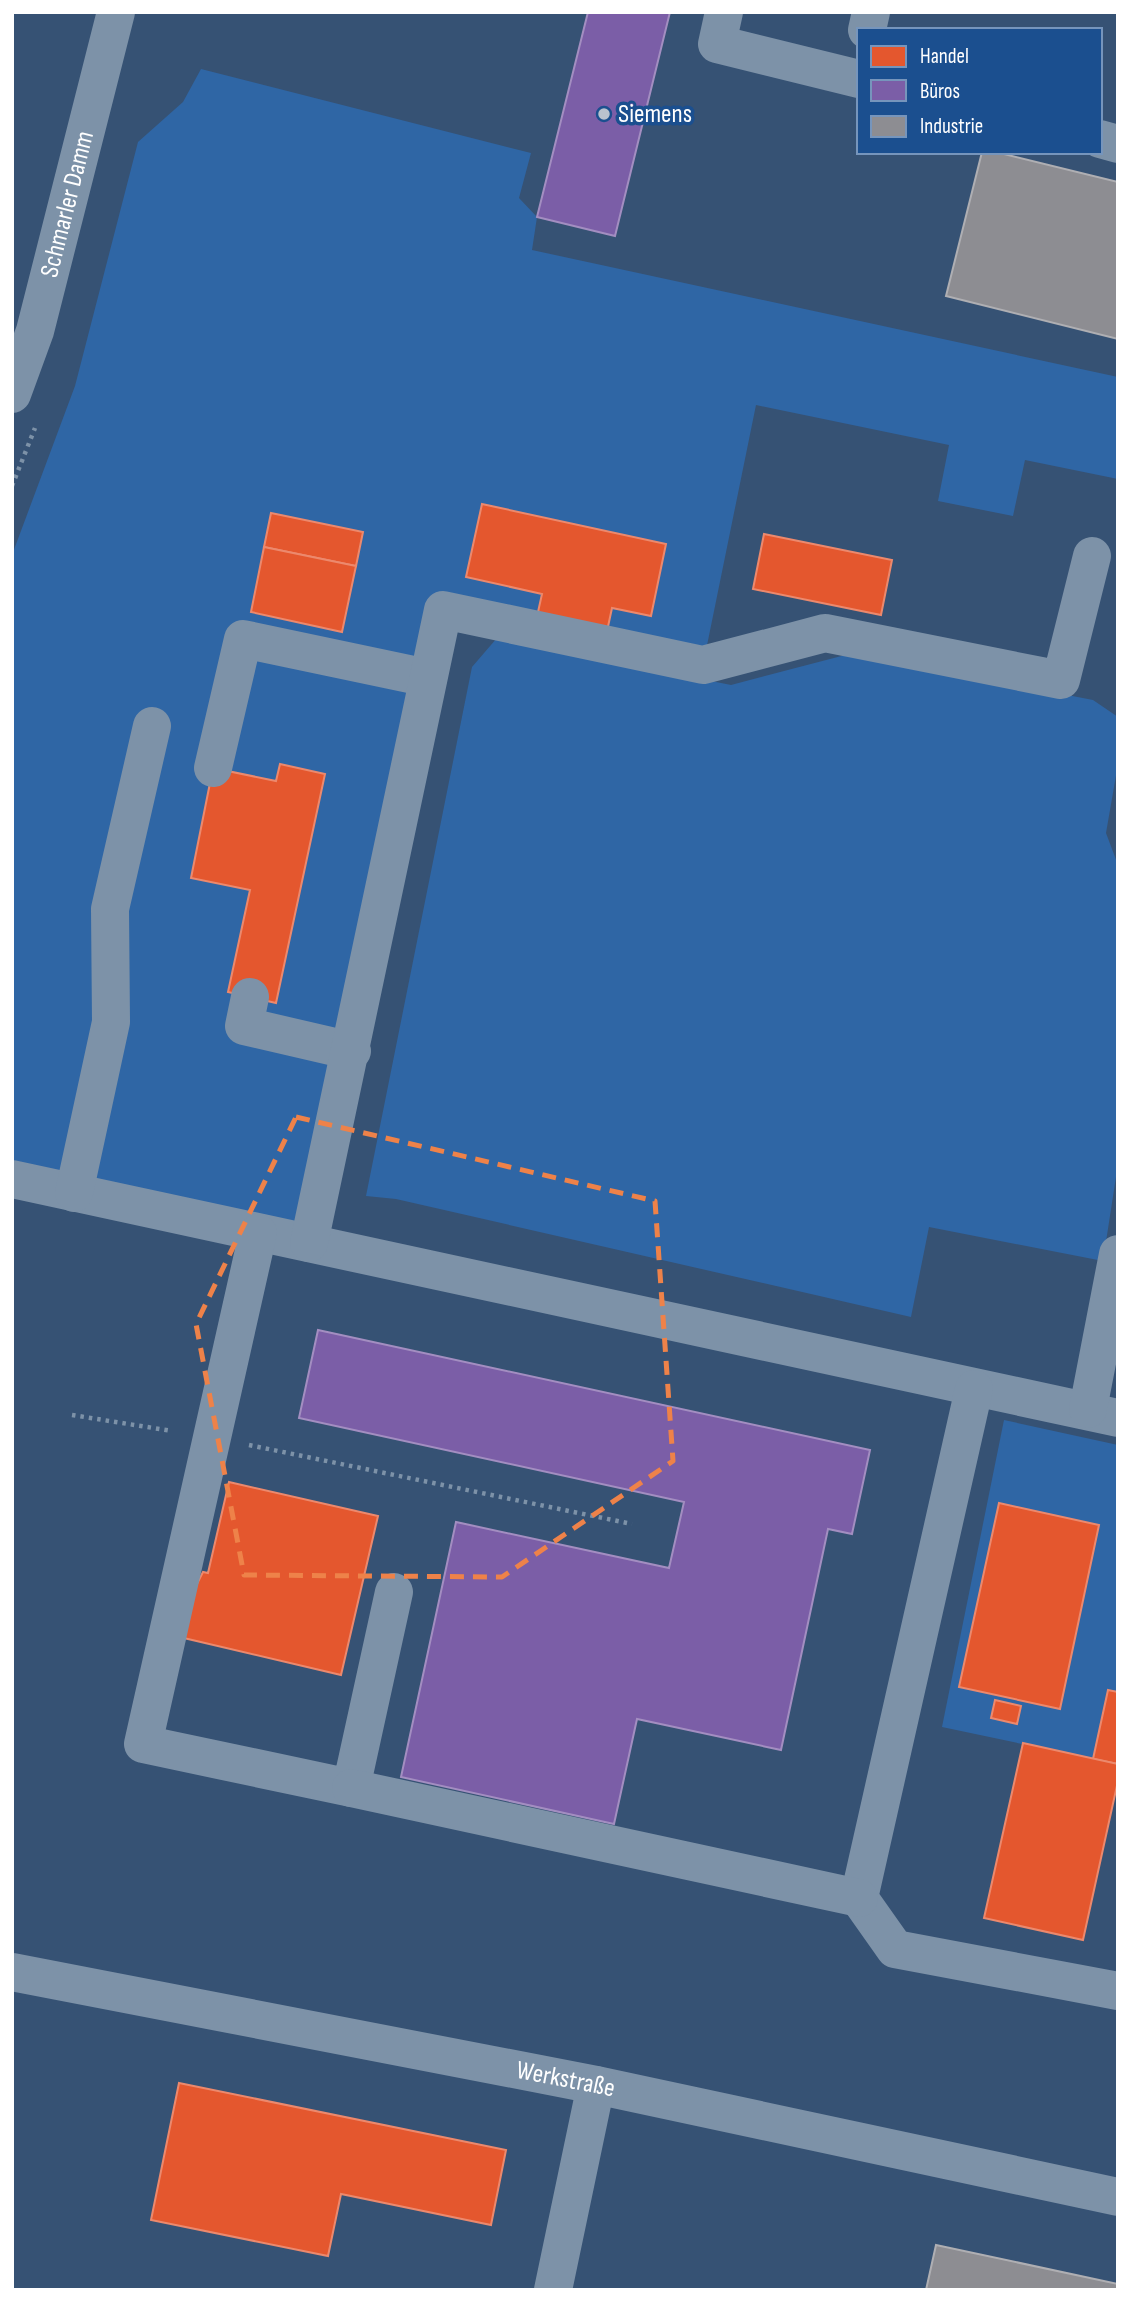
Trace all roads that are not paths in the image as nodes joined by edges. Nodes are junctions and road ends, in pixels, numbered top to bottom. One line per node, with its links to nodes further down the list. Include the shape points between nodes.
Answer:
1 (116, 12): 4 (street, Schmarler Damm)
2 (724, 12): 3 (street, via 717,44)
3 (857, 74)
4 (24, 328): 5 (street, Schmarler Damm)
5 (12, 394)
6 (1092, 556): 7 (street, via 1061,680 825,633 703,665 443,610)
7 (428, 678): 9 (street, via 243,639); 11 (street)
8 (152, 726): 13 (street, via 110,909 111,1022)
9 (214, 768)
10 (250, 997): 11 (street, via 244,1026)
11 (352, 1051): 15 (street)
12 (12, 1179): 13 (street)
13 (74, 1193): 14 (street)
14 (258, 1233): 15 (street); 20 (street, via 143,1744)
15 (309, 1243): 17 (street)
16 (1118, 1254): 18 (street)
17 (974, 1389): 18 (street); 21 (street)
18 (1103, 1413)
19 (394, 1592): 20 (street)
20 (351, 1788): 21 (street)
21 (859, 1898): 23 (street, via 895,1949)
22 (12, 1972): 24 (street, Werkstraße)
23 (1118, 1991)
24 (596, 2085): 25 (street, Werkstraße); 26 (street)
25 (1118, 2197)
26 (553, 2290)

